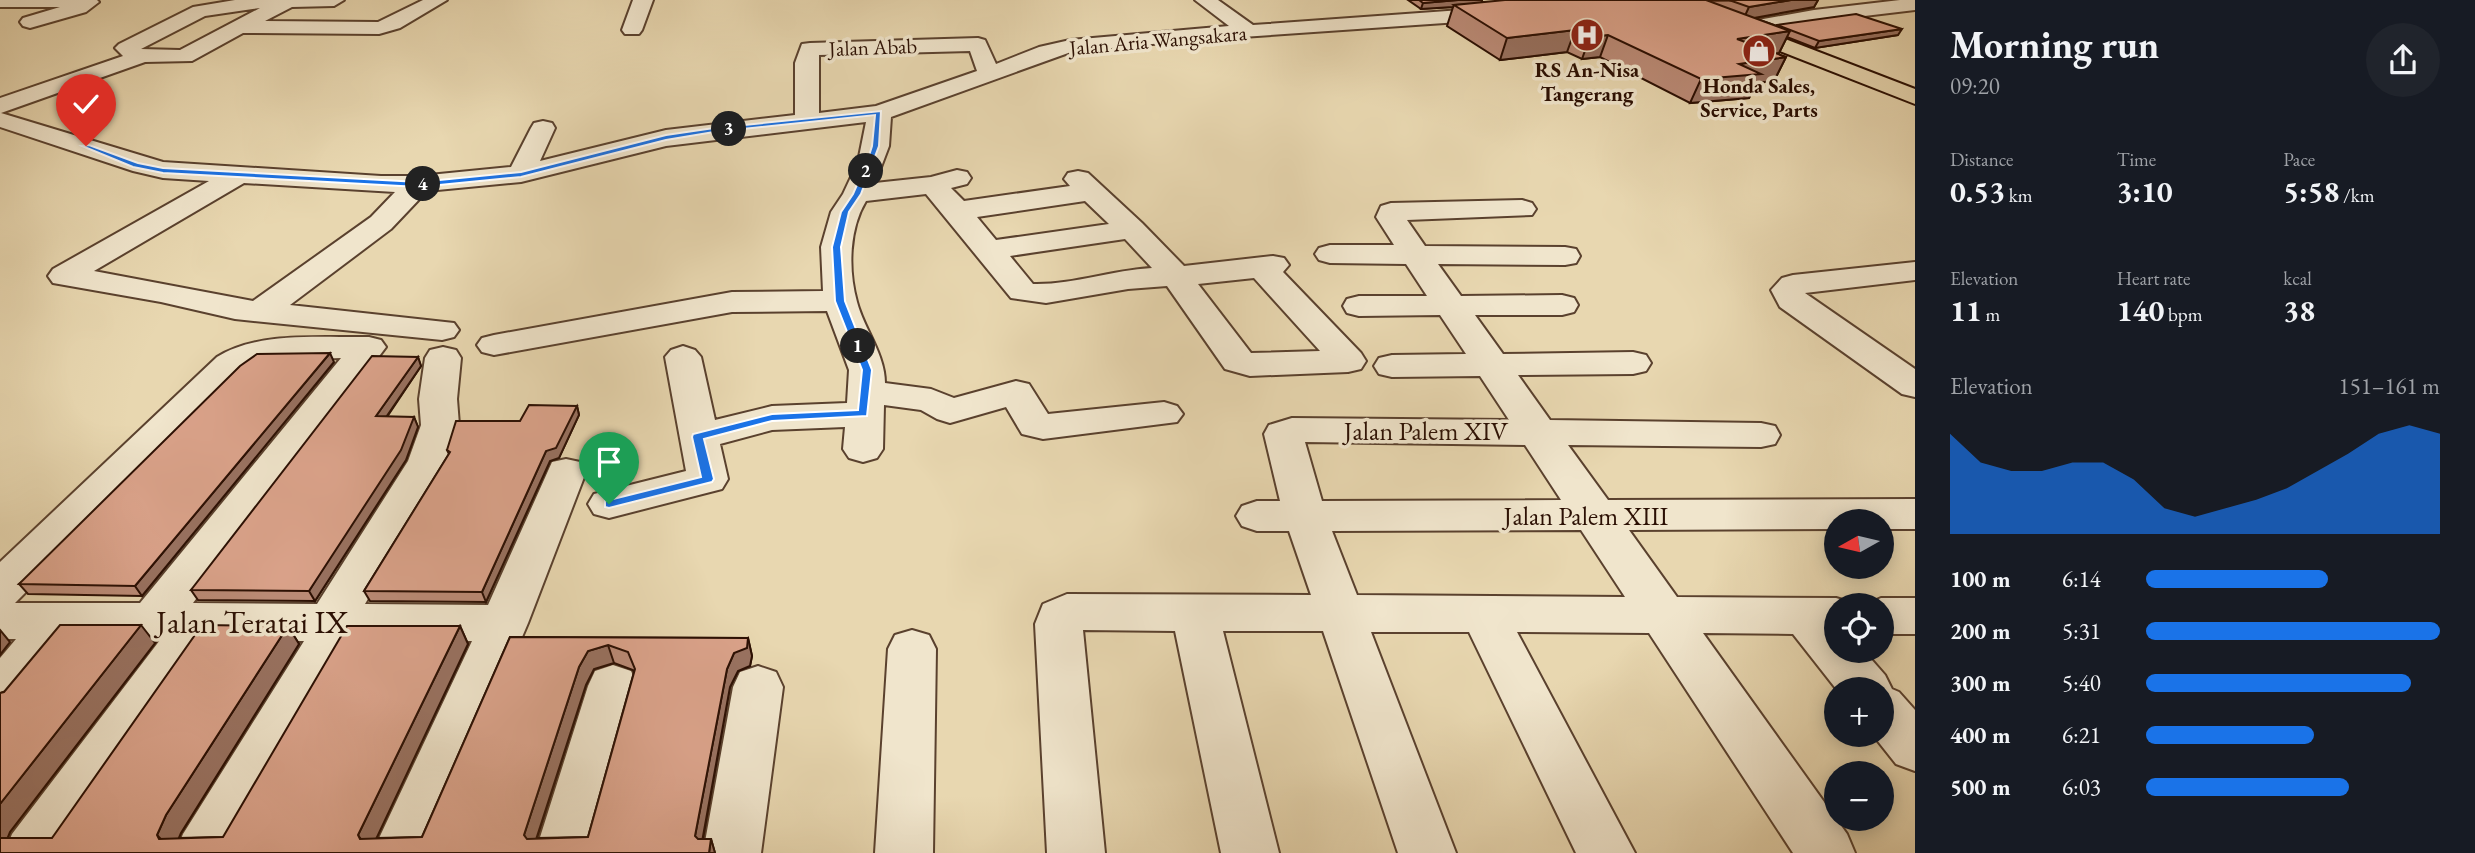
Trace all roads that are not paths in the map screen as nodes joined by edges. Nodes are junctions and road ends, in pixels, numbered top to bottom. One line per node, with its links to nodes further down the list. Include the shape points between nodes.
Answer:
1 (334, 0): 9 (street)
2 (357, 0): 15 (street)
3 (437, 0): 15 (street, via 388,27)
4 (642, 0): 16 (street)
5 (1205, 0): 17 (street)
6 (1667, 0): 14 (highway)
7 (1694, 0): 14 (highway)
8 (0, 1): 12 (street, via 89,2)
9 (288, 1): 13 (street); 18 (street, via 247,2 200,11 126,48)
10 (1915, 4): 14 (street)
11 (1525, 11): 17 (street, Jalan Aria Wangsakara)
12 (30, 22)
13 (240, 27): 15 (street); 18 (street, via 184,56)
14 (1752, 27): 20 (highway); 21 (highway)
15 (311, 29)
16 (632, 30)
17 (1250, 32): 19 (street, Jalan Aria Wangsakara, via 1070,46)
18 (143, 56): 22 (street)
19 (988, 72): 23 (street, Jalan Aria Wangsakara); 25 (street, Jalan Abab, via 978,44 810,49)
20 (1915, 85)
21 (1915, 97)
22 (0, 106)
23 (879, 113): 25 (street, Jalan Aria Wangsakara); 32 (street, via 876,146)
24 (0, 120): 26 (street, Jalan Aria Wangsakara)
25 (807, 121): 29 (street, Jalan Aria Wangsakara, via 666,138)
26 (36, 128): 28 (street); 30 (street, Jalan Aria Wangsakara, via 136,165)
27 (543, 128): 29 (street)
28 (0, 142)
29 (521, 174): 31 (street, Jalan Aria Wangsakara)
30 (237, 176): 31 (street, Jalan Aria Wangsakara); 46 (street, via 64,276)
31 (419, 184): 46 (street, via 381,223)
32 (857, 194): 34 (street, via 945,182); 42 (street, via 845,212 836,247)
33 (1522, 209): 38 (street, via 1391,212)
34 (957, 211): 35 (street, via 1084,185); 36 (street)
35 (1132, 229): 36 (street); 41 (street)
36 (989, 250): 41 (street, via 1028,293)
37 (1330, 254): 38 (street)
38 (1418, 256): 39 (street); 45 (street)
39 (1566, 256)
40 (1915, 271): 52 (street, via 1793,285 1787,290 1792,300)
41 (1177, 277): 41 (street, via 1244,364 1348,361 1267,266)
42 (840, 301): 47 (street, via 732,302); 54 (street, via 867,370)
43 (1562, 305): 45 (street)
44 (1359, 306): 45 (street)
45 (1452, 306): 51 (street)
46 (259, 312): 75 (street, via 442,344 440,425 428,461)
47 (494, 345)
48 (683, 357): 57 (street)
49 (1633, 363): 51 (street)
50 (1392, 366): 51 (street)
51 (1493, 366): 55 (street)
52 (1915, 386)
53 (1164, 414): 54 (street, via 1042,428 1016,392 950,411 931,400)
54 (864, 418): 57 (street, via 772,418)
55 (1538, 431): 56 (street, Jalan Palem XIV); 62 (street, Jalan Palem XIV, via 1287,431 1282,439); 63 (street)
56 (1761, 435)
57 (698, 437): 59 (street, via 708,479)
58 (566, 472): 76 (street)
59 (609, 504)
60 (1915, 513): 63 (street, Jalan Palem XIII)
61 (1257, 516): 62 (street, Jalan Palem XIII)
62 (1305, 516): 63 (street, Jalan Palem XIII); 66 (street, Jalan Palem XIV)
63 (1596, 517): 68 (street)
64 (0, 590): 74 (street, via 245,355 369,347)
65 (1195, 614): 66 (street); 90 (street, via 1074,611 1059,620); 91 (street)
66 (1340, 615): 67 (street); 92 (street, Jalan Palem XIV)
67 (1484, 615): 68 (street); 93 (street)
68 (1664, 615): 69 (street); 94 (street)
69 (1821, 616): 78 (street)
70 (1894, 616): 71 (street)
71 (1915, 616)
72 (0, 621): 73 (street, Jalan Teratai IX)
73 (61, 621): 74 (street, Jalan Teratai IX); 81 (street)
74 (176, 622): 75 (street, Jalan Teratai IX); 84 (street)
75 (335, 622): 76 (street, Jalan Teratai IX); 85 (street)
76 (504, 623): 86 (street)
77 (912, 649): 89 (street)
78 (1859, 677)
79 (613, 686): 87 (street)
80 (758, 687): 88 (street)
81 (0, 693)
82 (1894, 723): 83 (street)
83 (1915, 748)
84 (33, 853)
85 (204, 853)
86 (401, 853)
87 (564, 853)
88 (732, 853)
89 (904, 853)
90 (1076, 853)
91 (1250, 853)
92 (1427, 853)
93 (1606, 853)
94 (1826, 853)

